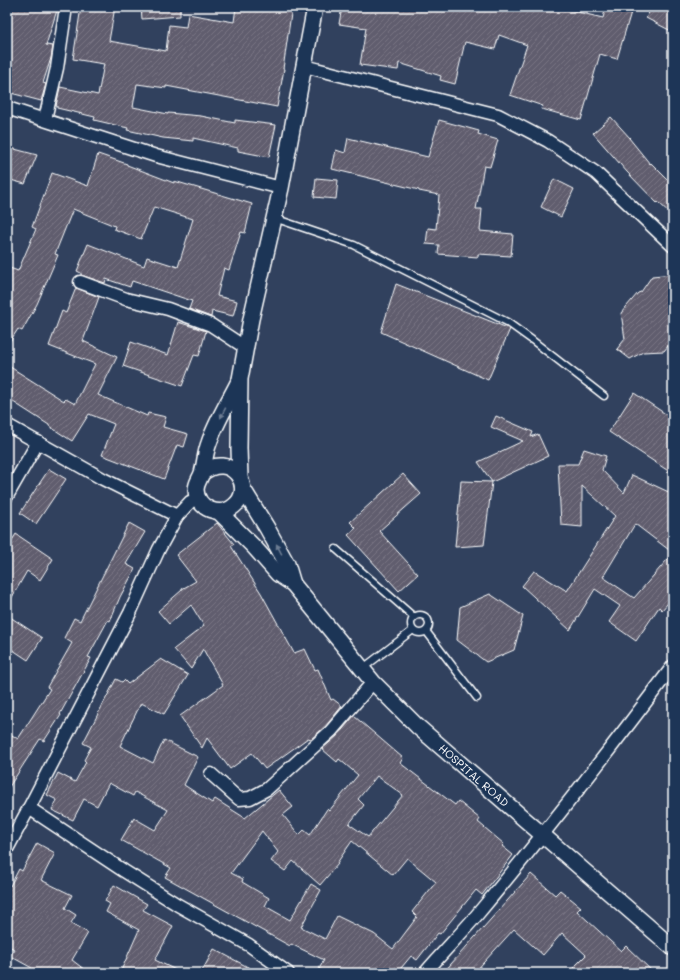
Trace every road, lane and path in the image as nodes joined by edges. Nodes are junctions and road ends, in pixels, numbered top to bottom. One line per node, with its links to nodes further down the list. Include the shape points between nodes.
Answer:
1 (66, 7): 5 (street)
2 (316, 7): 3 (street)
3 (304, 66): 6 (street); 8 (street, via 498,115 548,141 596,173)
4 (7, 108): 5 (street)
5 (45, 119): 6 (street, via 156,156)
6 (281, 188): 7 (street)
7 (274, 218): 10 (street); 12 (lane, via 354,245 507,322)
8 (673, 246)
9 (80, 282): 10 (street, via 211,325)
10 (246, 348): 11 (street)
11 (240, 379): 15 (street, one-way to 15, via 208,444); 16 (street)
12 (604, 396)
13 (7, 425): 14 (street)
14 (38, 442): 17 (street); 20 (street, via 103,479)
15 (202, 473): 16 (street, via 218,465 227,466 234,471); 18 (street, via 196,489)
16 (241, 484): 19 (street, via 241,498 236,506); 22 (street, one-way to 16, via 287,564)
17 (7, 496)
18 (198, 498): 19 (street, via 207,508); 20 (street, via 190,502)
19 (219, 512): 22 (street, via 278,574)
20 (177, 516): 31 (street)
21 (336, 549): 23 (lane)
22 (293, 584): 27 (street, HOSPITAL ROAD)
23 (414, 617): 24 (lane, via 411,626); 25 (lane, via 419,615 427,618 429,627)
24 (413, 630): 25 (lane, via 417,633); 27 (lane)
25 (426, 631): 29 (lane)
26 (673, 666): 32 (street)
27 (362, 669): 28 (street, HOSPITAL ROAD)
28 (374, 682): 30 (street, via 331,732 267,790 250,798 239,799); 32 (street, HOSPITAL ROAD, via 417,726)
29 (477, 698)
30 (211, 774)
31 (30, 808): 33 (street); 35 (street, via 158,892 249,945)
32 (542, 835): 34 (street, HOSPITAL ROAD); 36 (street)
33 (7, 849)
34 (673, 948)
35 (288, 973)
36 (425, 973)

